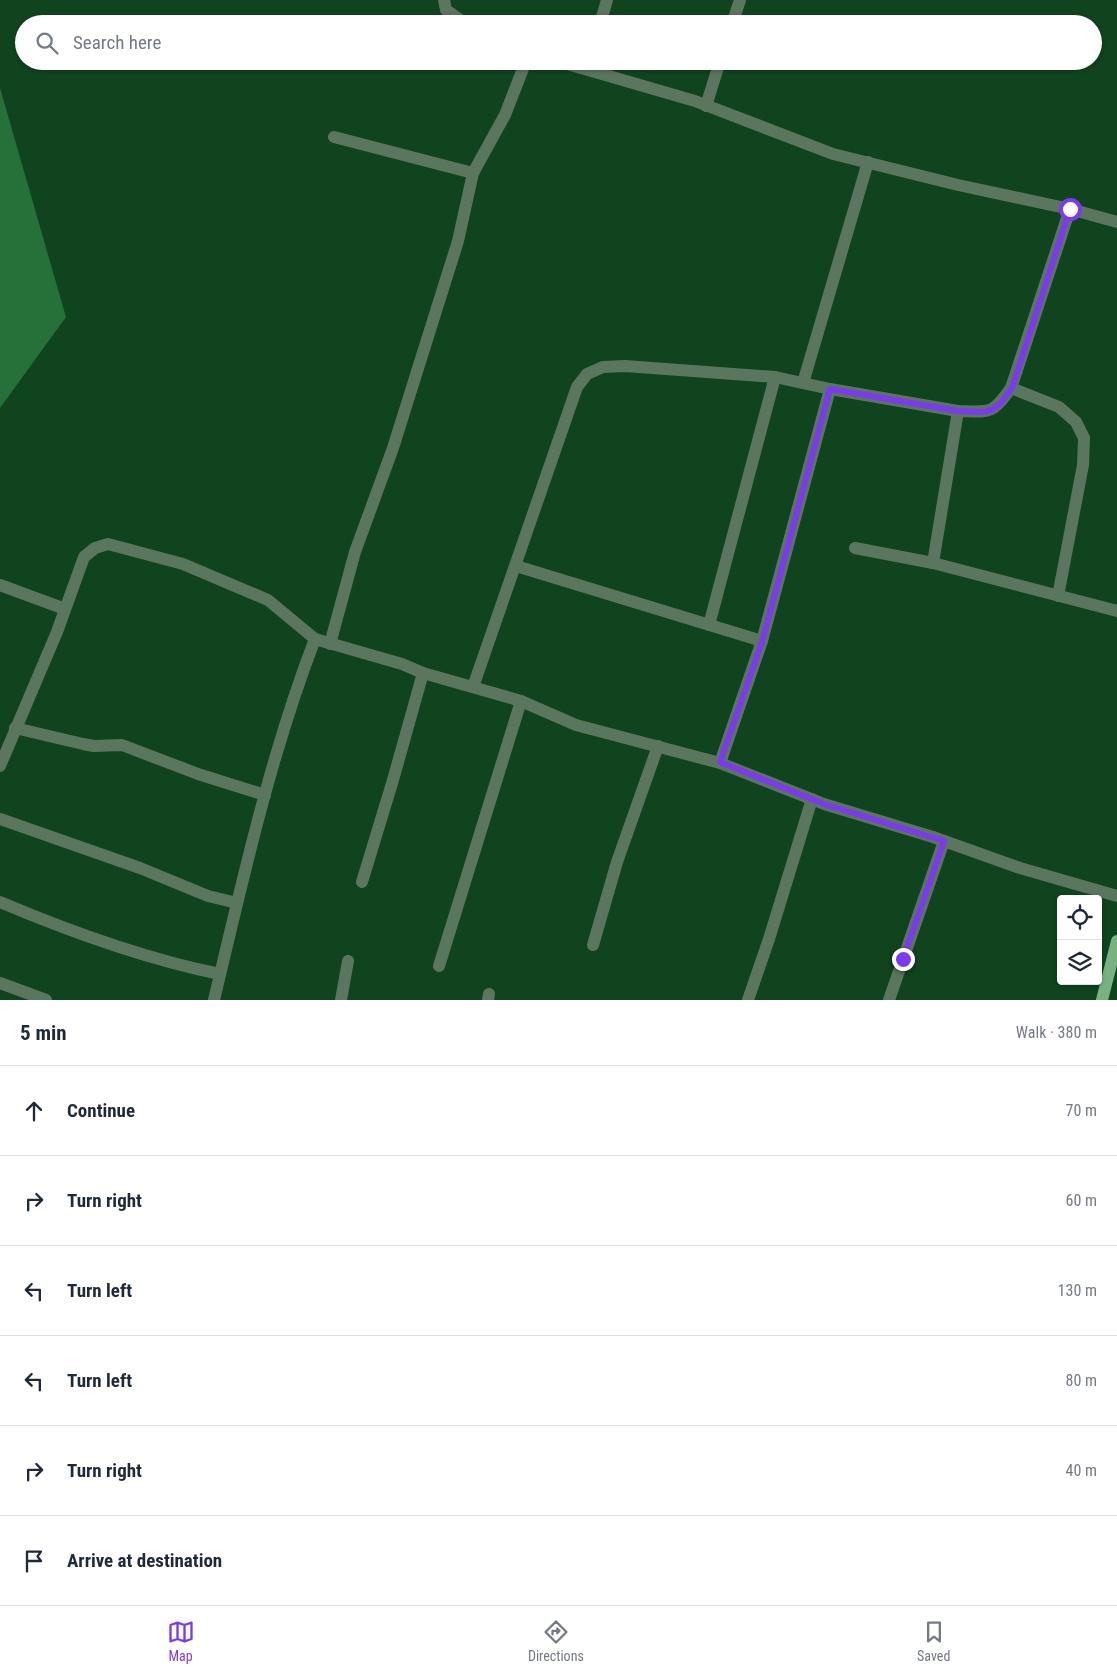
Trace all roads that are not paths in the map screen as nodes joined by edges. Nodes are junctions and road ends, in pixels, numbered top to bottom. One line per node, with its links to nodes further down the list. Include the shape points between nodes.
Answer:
1 (444, 0): 4 (street, via 446,10)
2 (606, 0): 5 (street)
3 (740, 0): 6 (street)
4 (453, 15)
5 (602, 15)
6 (735, 15)
7 (523, 70): 13 (street, via 505,116)
8 (602, 70): 10 (street)
9 (717, 70): 10 (street)
10 (706, 106): 12 (street, via 833,154)
11 (334, 137): 13 (street)
12 (868, 162): 14 (street); 17 (street)
13 (473, 173): 31 (street, via 458,241 393,448 355,552)
14 (1070, 209): 15 (street); 18 (street)
15 (1117, 222)
16 (775, 378): 17 (street); 23 (street, via 626,366 603,367 587,374 577,387); 28 (street)
17 (803, 383): 19 (street)
18 (1012, 388): 20 (street, via 992,410); 25 (street, via 1059,407 1076,422 1084,438 1083,464)
19 (830, 389): 20 (street); 30 (street)
20 (958, 411): 22 (street)
21 (855, 548): 22 (street)
22 (933, 563): 25 (street)
23 (516, 566): 28 (street); 33 (street)
24 (0, 585): 26 (street)
25 (1058, 596): 27 (street)
26 (65, 609): 29 (street, via 84,557 95,548 108,544 183,564 268,600); 35 (street)
27 (1117, 612)
28 (709, 625): 30 (street)
29 (315, 639): 31 (street); 39 (street)
30 (762, 642): 37 (street)
31 (330, 644): 32 (street)
32 (423, 673): 33 (street); 43 (street)
33 (473, 687): 34 (street)
34 (521, 701): 36 (street, via 576,726); 50 (street)
35 (16, 728): 38 (street); 39 (street, via 94,746 122,745)
36 (658, 746): 37 (street); 48 (street, via 617,862)
37 (720, 762): 40 (street)
38 (0, 766)
39 (265, 795): 46 (street)
40 (812, 799): 42 (street); 56 (street)
41 (0, 819): 46 (street, via 140,868 208,896)
42 (944, 841): 44 (street, via 1020,868); 57 (street)
43 (362, 882)
44 (1117, 896)
45 (0, 902): 51 (street, via 122,948 183,967)
46 (237, 903): 51 (street)
47 (1117, 942): 58 (main road)
48 (593, 945)
49 (348, 961): 55 (street)
50 (439, 966)
51 (220, 974): 54 (street)
52 (0, 983): 53 (street)
53 (46, 1000)
54 (214, 1000)
55 (341, 1000)
56 (748, 1000)
57 (889, 1000)
58 (1102, 1000)

